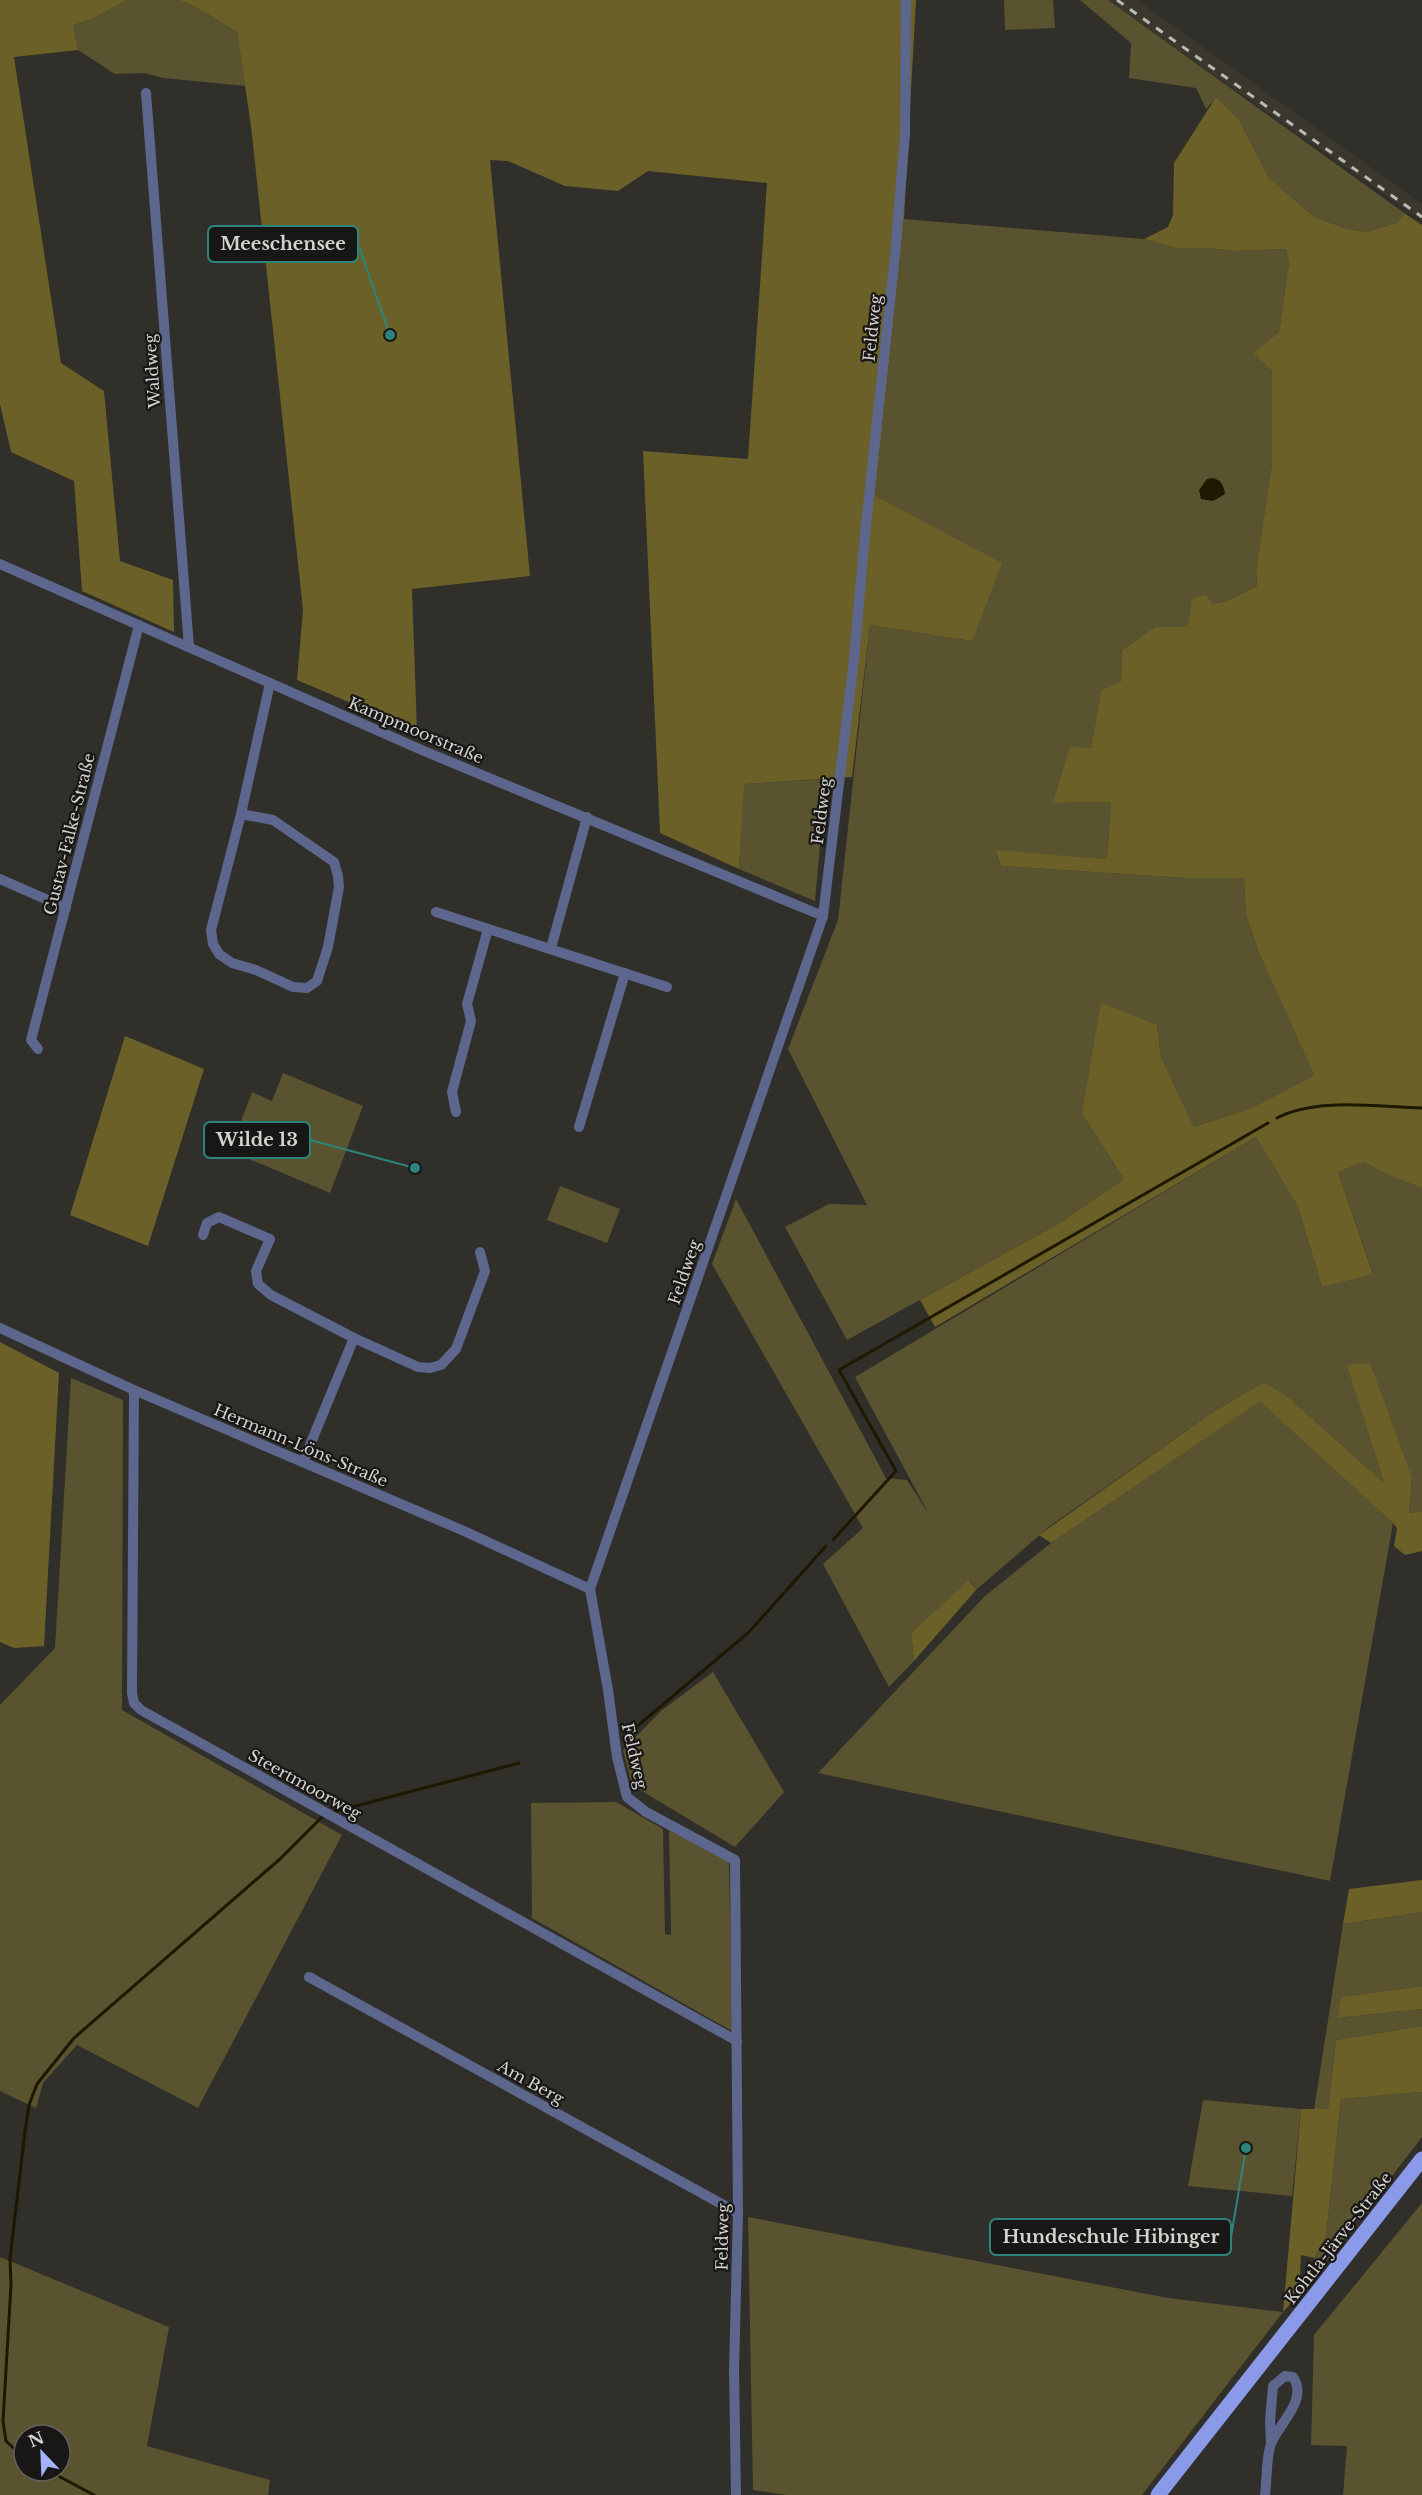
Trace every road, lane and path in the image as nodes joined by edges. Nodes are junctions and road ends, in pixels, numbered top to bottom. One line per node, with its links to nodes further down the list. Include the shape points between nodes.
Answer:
1 (906, 0): 12 (street, Feldweg, via 905,134 895,255 854,660)
2 (146, 93): 5 (street, Waldweg)
3 (0, 564): 4 (street, Kampmoorstraße)
4 (139, 625): 5 (street, Kampmoorstraße); 10 (street, Gustav-Falke-Straße)
5 (189, 647): 6 (street, Kampmoorstraße)
6 (270, 682): 7 (street); 8 (street, Kampmoorstraße, via 424,751)
7 (241, 814): 7 (street, via 211,930 213,944 232,963 293,987 307,988 317,981 328,947 339,887 334,862 273,820)
8 (587, 817): 12 (street, Kampmoorstraße); 14 (street)
9 (0, 879): 10 (street)
10 (66, 908): 17 (street, Gustav-Falke-Straße, via 31,1040)
11 (436, 912): 13 (street)
12 (823, 916): 26 (street, Feldweg)
13 (488, 929): 14 (street); 18 (street, via 467,1004 471,1021 452,1092)
14 (551, 948): 15 (street)
15 (625, 973): 16 (street); 19 (street)
16 (667, 987)
17 (38, 1048)
18 (456, 1112)
19 (579, 1127)
20 (203, 1235): 23 (street, via 207,1223 219,1217 270,1239 256,1271 258,1284 284,1303)
21 (480, 1252): 23 (street, via 485,1271 456,1349 441,1365 418,1367)
22 (0, 1328): 24 (street, Hermann-Löns-Straße)
23 (354, 1338): 25 (street)
24 (134, 1390): 25 (street, Hermann-Löns-Straße); 28 (street, Steertmoorweg, via 134,1703)
25 (303, 1462): 26 (street, Hermann-Löns-Straße)
26 (590, 1589): 28 (street, Feldweg, via 627,1797 646,1812 735,1860)
27 (309, 1977): 30 (street, Am Berg)
28 (737, 2041): 30 (street, Feldweg)
29 (1422, 2159): 33 (main road, Kohtla-Järve-Straße)
30 (738, 2212): 32 (street, Feldweg)
31 (1271, 2444): 31 (street, via 1295,2402 1297,2387 1293,2377 1284,2376 1273,2386); 34 (street)
32 (736, 2495)
33 (1158, 2495)
34 (1265, 2495)

